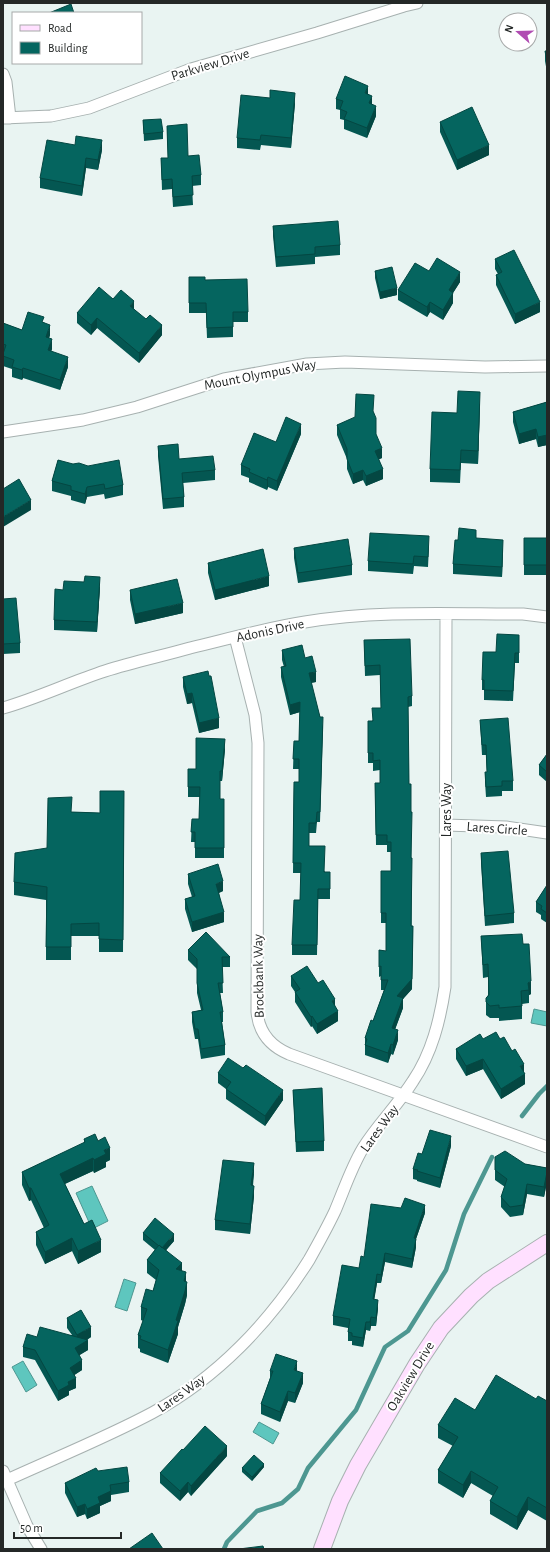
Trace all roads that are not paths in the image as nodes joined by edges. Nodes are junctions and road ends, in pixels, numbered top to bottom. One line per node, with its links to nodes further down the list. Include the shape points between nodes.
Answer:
1 (417, 3): 3 (street, Parkview Drive, via 191,68 89,108 51,116)
2 (3, 74): 3 (street, via 6,82)
3 (7, 118)
4 (547, 366): 5 (street, Mount Olympus Way, via 485,367 345,362 302,364 218,380 137,407 83,420)
5 (3, 432)
6 (446, 614): 7 (street, Adonis Drive, via 523,614); 8 (street, Adonis Drive, via 328,618); 10 (street, Lares Way)
7 (547, 617)
8 (235, 637): 9 (street, Adonis Drive, via 105,671); 12 (street, Brockbank Way, via 254,715 258,743 257,1005 260,1027 267,1039 283,1051)
9 (3, 708)
10 (446, 825): 11 (street, Lares Circle, via 506,827); 12 (street, Lares Way, via 446,972 442,1005 427,1056)
11 (547, 833)
12 (404, 1095): 13 (street, Brockbank Way); 15 (street, Lares Way, via 363,1148 323,1236 295,1282 261,1325 241,1345 199,1382 152,1413)
13 (547, 1147)
14 (547, 1243): 17 (street, Oakview Drive, via 488,1282 441,1328 358,1465 340,1501)
15 (5, 1476): 16 (street, via 27,1526)
16 (41, 1549)
17 (322, 1549)

